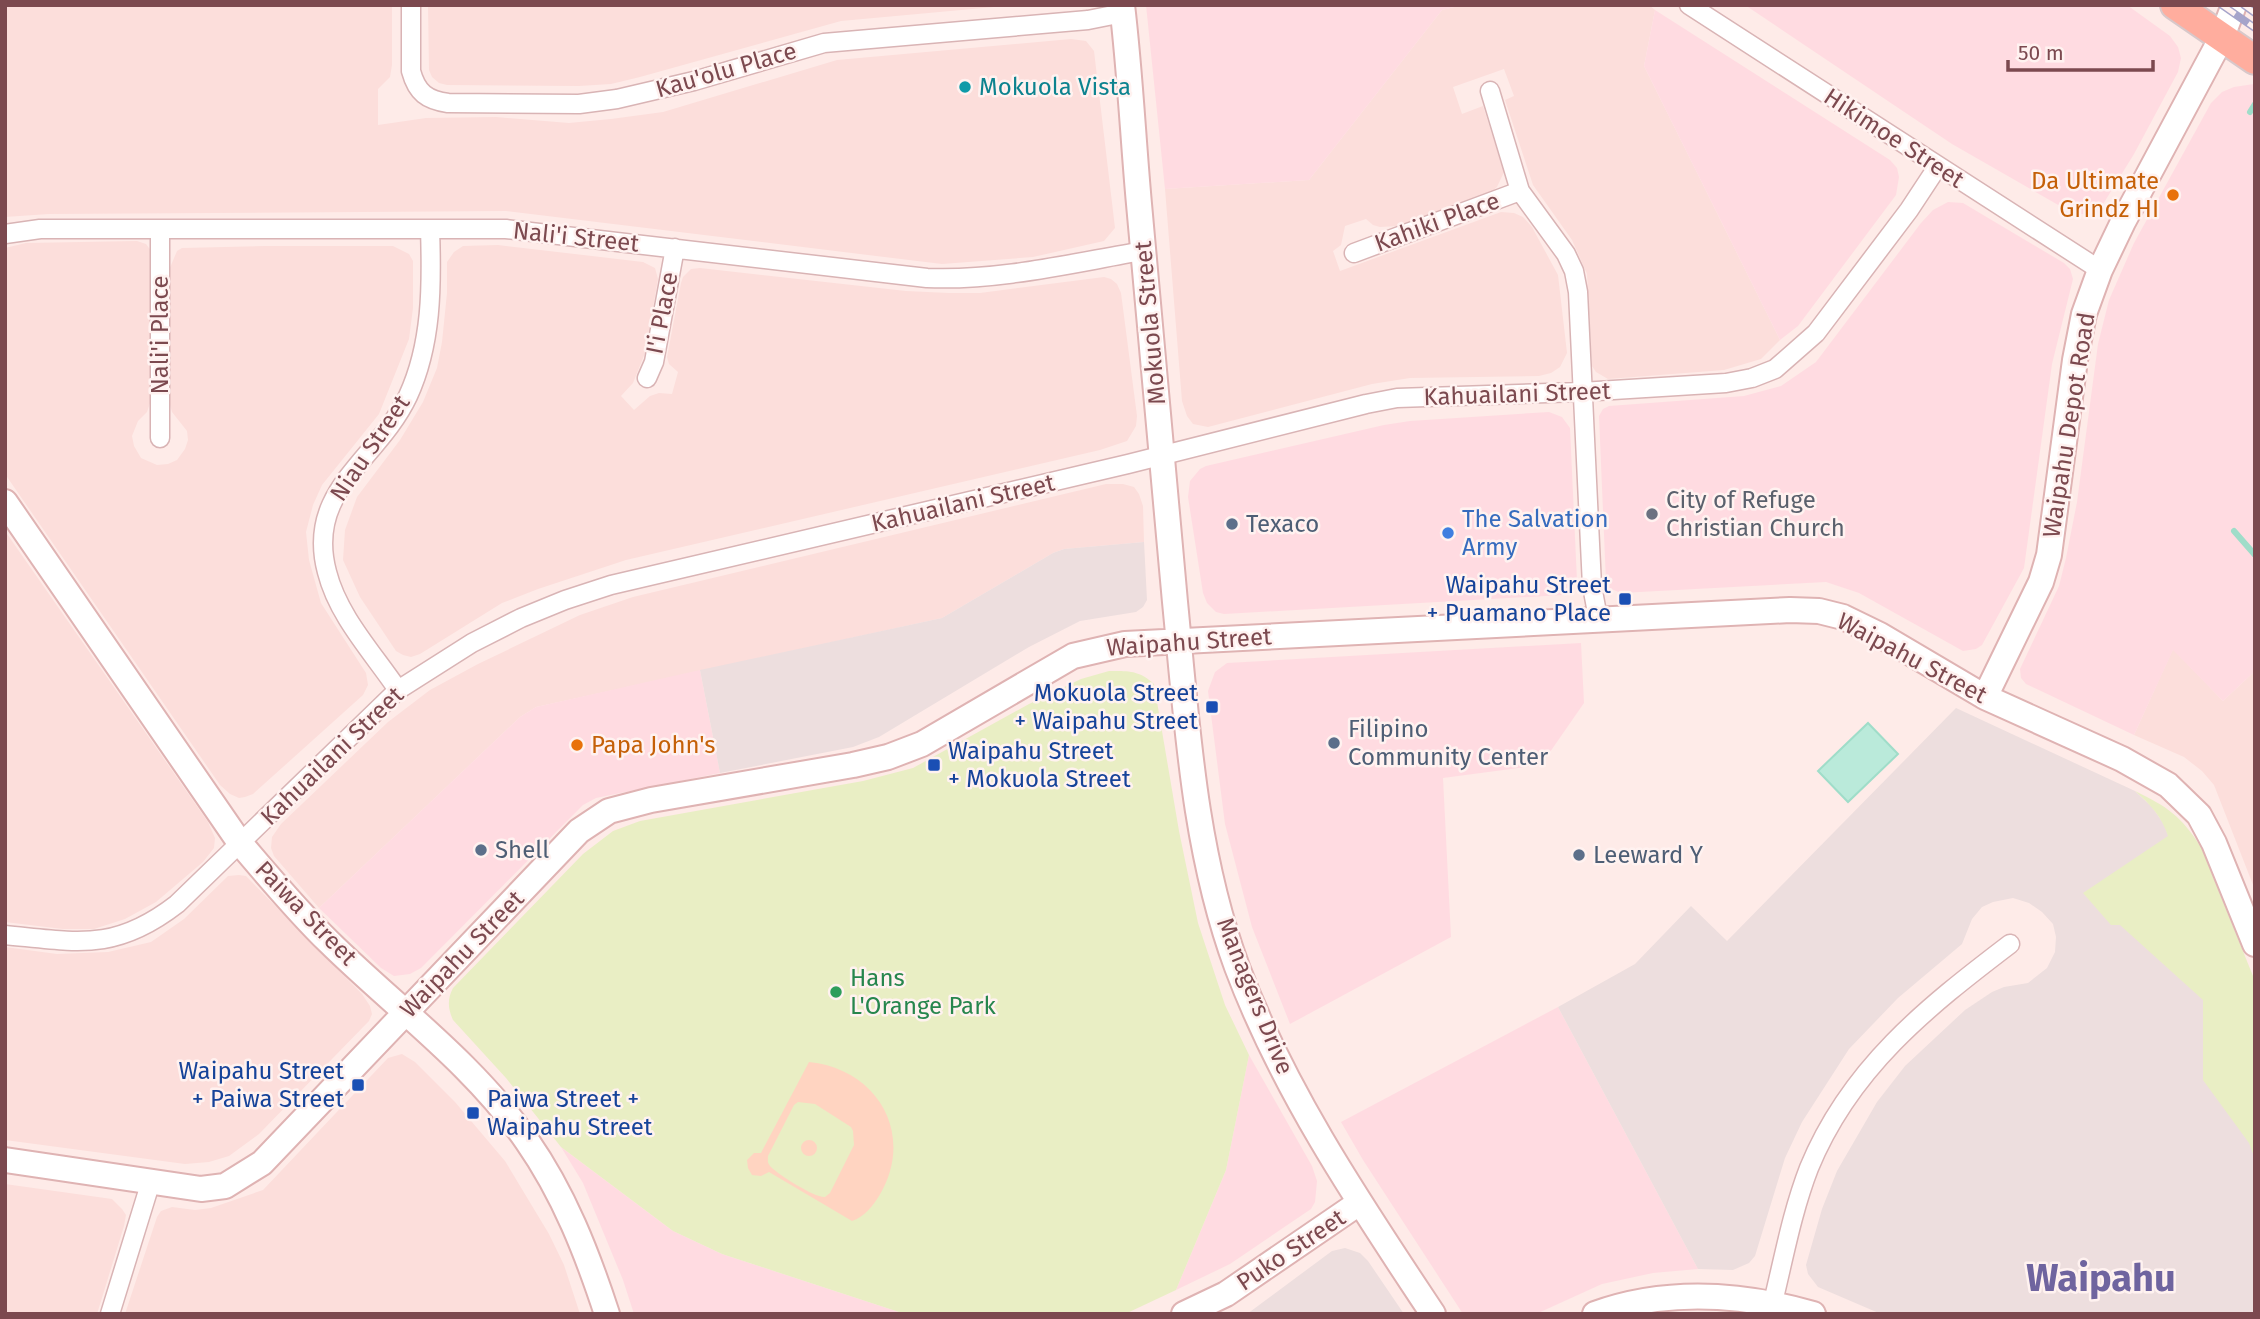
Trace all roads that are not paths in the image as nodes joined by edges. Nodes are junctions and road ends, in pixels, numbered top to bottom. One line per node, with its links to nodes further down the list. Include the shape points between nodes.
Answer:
1 (411, 5): 5 (street, Kau'olu Place, via 414,81 432,101 448,103 617,99 824,43 1088,20)
2 (1689, 5): 9 (street, Hikimoe Street)
3 (2175, 5): 6 (main road)
4 (2234, 5): 6 (street, Waipahu Depot Road)
5 (1122, 9): 15 (street, Mokuola Street)
6 (2222, 37): 7 (main road); 17 (street, Waipahu Depot Road)
7 (2255, 60)
8 (1490, 91): 10 (street)
9 (1938, 166): 17 (street, Hikimoe Street); 19 (street, Kahuailani Street, via 1816,333 1774,369 1726,383)
10 (1520, 191): 16 (street, Kahiki Place); 19 (street, via 1574,271)
11 (430, 229): 12 (street, Nali'i Street); 14 (street, Nali'i Street, via 506,229); 25 (street, Niau Street, via 427,338 418,370 395,419 338,488 323,533 327,572 336,597)
12 (160, 231): 13 (street, Nali'i Street, via 40,229); 20 (street, Nali'i Place)
13 (5, 234)
14 (675, 248): 15 (street, Nali'i Street, via 955,279); 18 (street, I'i Place)
15 (1143, 251): 21 (street, Mokuola Street)
16 (1354, 253)
17 (2100, 270): 26 (street, Waipahu Depot Road, via 2084,314 2075,359 2049,555 2041,582)
18 (647, 378)
19 (1581, 392): 21 (street, Kahuailani Street, via 1397,398); 23 (street, via 1592,586)
20 (160, 439)
21 (1162, 455): 24 (street, Mokuola Street); 25 (street, Kahuailani Street, via 611,585 521,618)
22 (5, 502): 27 (street, Paiwa Street)
23 (1598, 618): 24 (street, Waipahu Street); 26 (street, Waipahu Street, via 1819,611 1880,635)
24 (1179, 641): 31 (street, Waipahu Street, via 1125,644 1073,656 922,744 888,757 609,811 579,831); 34 (street, Managers Drive, via 1206,857 1233,955 1288,1080)
25 (398, 690): 27 (street, Kahuailani Street)
26 (1985, 697): 30 (street, Waipahu Street, via 2122,759 2185,800 2214,843)
27 (240, 843): 28 (street, Kahuailani Street, via 177,904 127,934 100,941); 31 (street, Paiwa Street, via 330,943)
28 (5, 935)
29 (2010, 944): 35 (street, via 1907,1026 1846,1101 1810,1167)
30 (2255, 944)
31 (407, 1012): 33 (street, Waipahu Street, via 251,1171 214,1188); 38 (street, Paiwa Street, via 527,1140 580,1236)
32 (5, 1160): 33 (street, Waipahu Street)
33 (151, 1181): 37 (street)
34 (1359, 1203): 36 (street, Puko Street); 39 (street, Managers Drive)
35 (1773, 1302): 40 (street, via 1724,1296 1666,1297); 41 (street)
36 (1196, 1311)
37 (110, 1314)
38 (607, 1314)
39 (1433, 1314)
40 (1595, 1314)
41 (1813, 1314)

